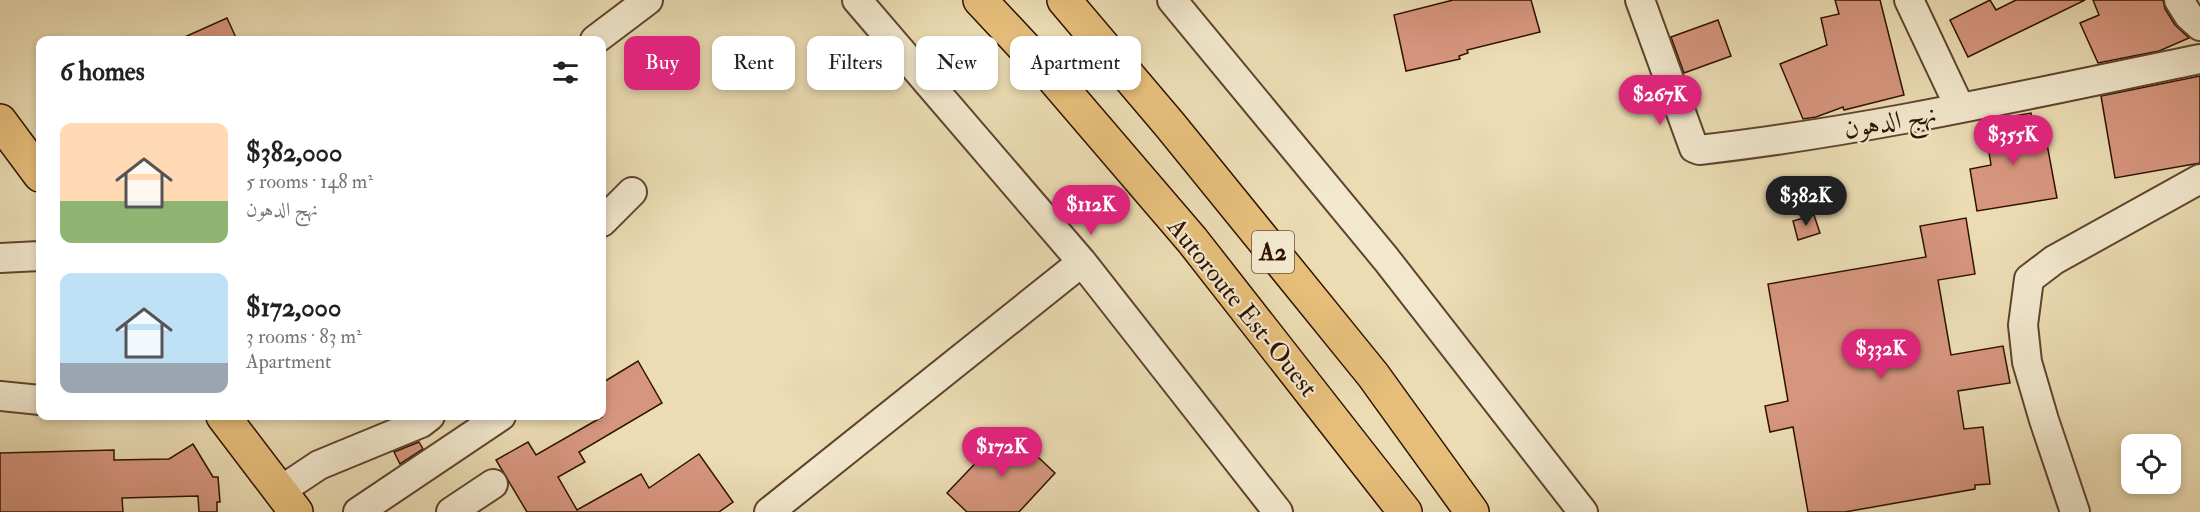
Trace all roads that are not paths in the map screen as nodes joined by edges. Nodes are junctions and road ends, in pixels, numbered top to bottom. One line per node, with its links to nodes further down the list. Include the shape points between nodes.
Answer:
1 (648, 0): 10 (street)
2 (857, 0): 20 (street)
3 (980, 0): 32 (main road, Autoroute Est-Ouest / A2, via 1054,79 1192,240)
4 (1064, 0): 33 (main road, A2, via 1373,375)
5 (1172, 0): 34 (street, via 1386,259)
6 (1640, 0): 12 (street, نهج الدهون, via 1694,148 1699,150)
7 (1909, 0): 12 (street)
8 (2179, 0): 9 (street, via 2188,16)
9 (2200, 26)
10 (600, 36)
11 (2200, 59): 12 (street, نهج الدهون)
12 (1960, 108)
13 (0, 121): 14 (main road)
14 (36, 170)
15 (2200, 179): 35 (street, via 2054,260 2029,279 2023,325 2027,362)
16 (632, 192): 17 (street)
17 (606, 218)
18 (36, 256): 19 (street)
19 (0, 258)
20 (1082, 262): 30 (street); 31 (street)
21 (0, 396): 22 (street)
22 (36, 400)
23 (226, 420): 27 (main road)
24 (425, 420): 27 (street, via 319,465)
25 (495, 420): 28 (street)
26 (493, 484): 29 (street)
27 (288, 501)
28 (358, 512)
29 (451, 512)
30 (769, 512)
31 (1278, 512)
32 (1405, 512)
33 (1472, 512)
34 (1582, 512)
35 (2075, 512)

